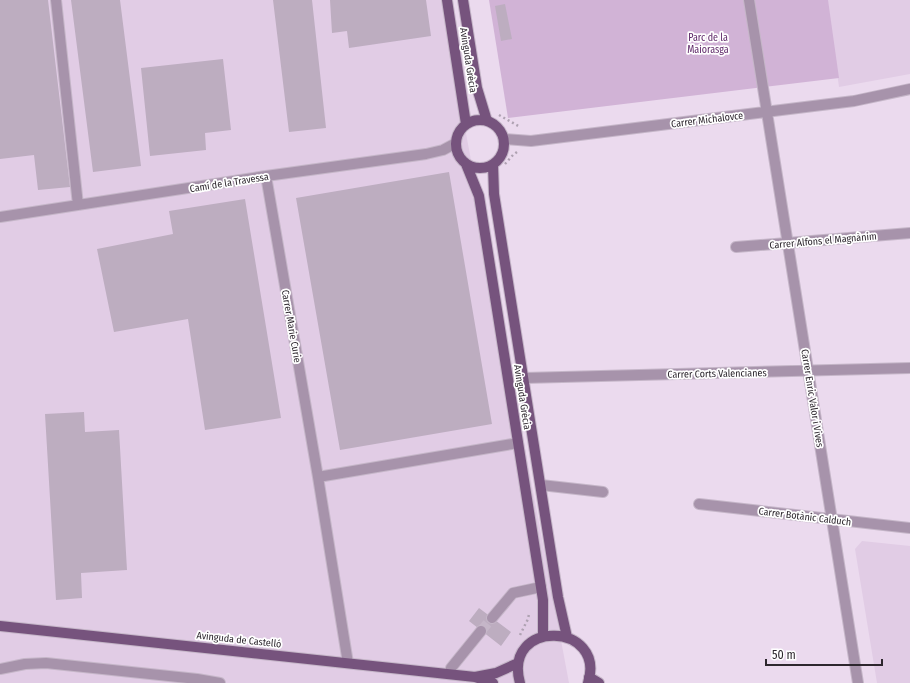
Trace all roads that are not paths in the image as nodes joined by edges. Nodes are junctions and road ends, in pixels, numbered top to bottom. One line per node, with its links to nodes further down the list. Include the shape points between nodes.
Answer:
1 (56, 0): 14 (street)
2 (447, 0): 8 (main road, Avinguda Grècia)
3 (463, 0): 7 (main road, Avinguda Grècia, via 477,88)
4 (749, 0): 6 (street, Carrer Enric Valor i Vives)
5 (910, 88): 6 (street, Carrer Michalovce, via 854,101)
6 (767, 112): 9 (street, Carrer Michalovce, via 531,141); 17 (street, Carrer Enric Valor i Vives)
7 (487, 121): 8 (main road); 9 (main road, via 498,128)
8 (466, 124): 10 (main road, via 459,132)
9 (504, 139): 12 (main road, via 502,154)
10 (456, 143): 11 (main road, via 458,155); 13 (street, Camí de la Travessa, via 443,150 426,154)
11 (466, 164): 12 (main road, via 479,169); 22 (main road, Avinguda Grècia, via 479,196)
12 (493, 165): 21 (main road, Avinguda Grècia, via 494,194)
13 (266, 176): 14 (street, Camí de la Travessa); 23 (street, Carrer Marie Curie)
14 (78, 205): 15 (street, Camí de la Travessa)
15 (0, 218)
16 (910, 233): 17 (street, Carrer Alfons el Magnànim)
17 (788, 243): 18 (street, Carrer Alfons el Magnànim); 20 (street, Carrer Enric Valor i Vives)
18 (736, 247)
19 (910, 368): 20 (street, Carrer Corts Valencianes)
20 (808, 371): 21 (street, Carrer Corts Valencianes); 27 (street, Carrer Enric Valor i Vives)
21 (524, 378): 24 (main road, Avinguda Grècia)
22 (518, 443): 23 (street); 29 (main road, Avinguda Grècia)
23 (318, 477): 35 (street, Carrer Marie Curie)
24 (541, 485): 25 (street); 34 (main road, Avinguda Grècia, via 558,597)
25 (603, 492)
26 (699, 504): 27 (street, Carrer Botànic Calduch)
27 (832, 519): 28 (street, Carrer Botànic Calduch); 45 (street, Carrer Enric Valor i Vives)
28 (910, 528)
29 (541, 587): 30 (street, via 513,593); 33 (main road, Avinguda Grècia)
30 (492, 618)
31 (0, 626): 35 (main road, Avinguda de Castelló)
32 (482, 631): 38 (street, via 451,668)
33 (543, 636): 34 (main road, via 555,634); 36 (main road, via 527,646)
34 (567, 637): 40 (main road, via 586,653 590,665)
35 (348, 663): 38 (main road, Avinguda de Castelló)
36 (518, 663): 39 (main road, Avinguda de Castelló, via 496,673); 43 (main road)
37 (0, 669): 41 (street, via 46,663)
38 (450, 674): 39 (main road, Avinguda de Castelló)
39 (475, 677): 42 (main road, Avinguda de Castelló)
40 (589, 680): 44 (main road)
41 (220, 683)
42 (493, 683)
43 (520, 683)
44 (599, 683)
45 (858, 683)

